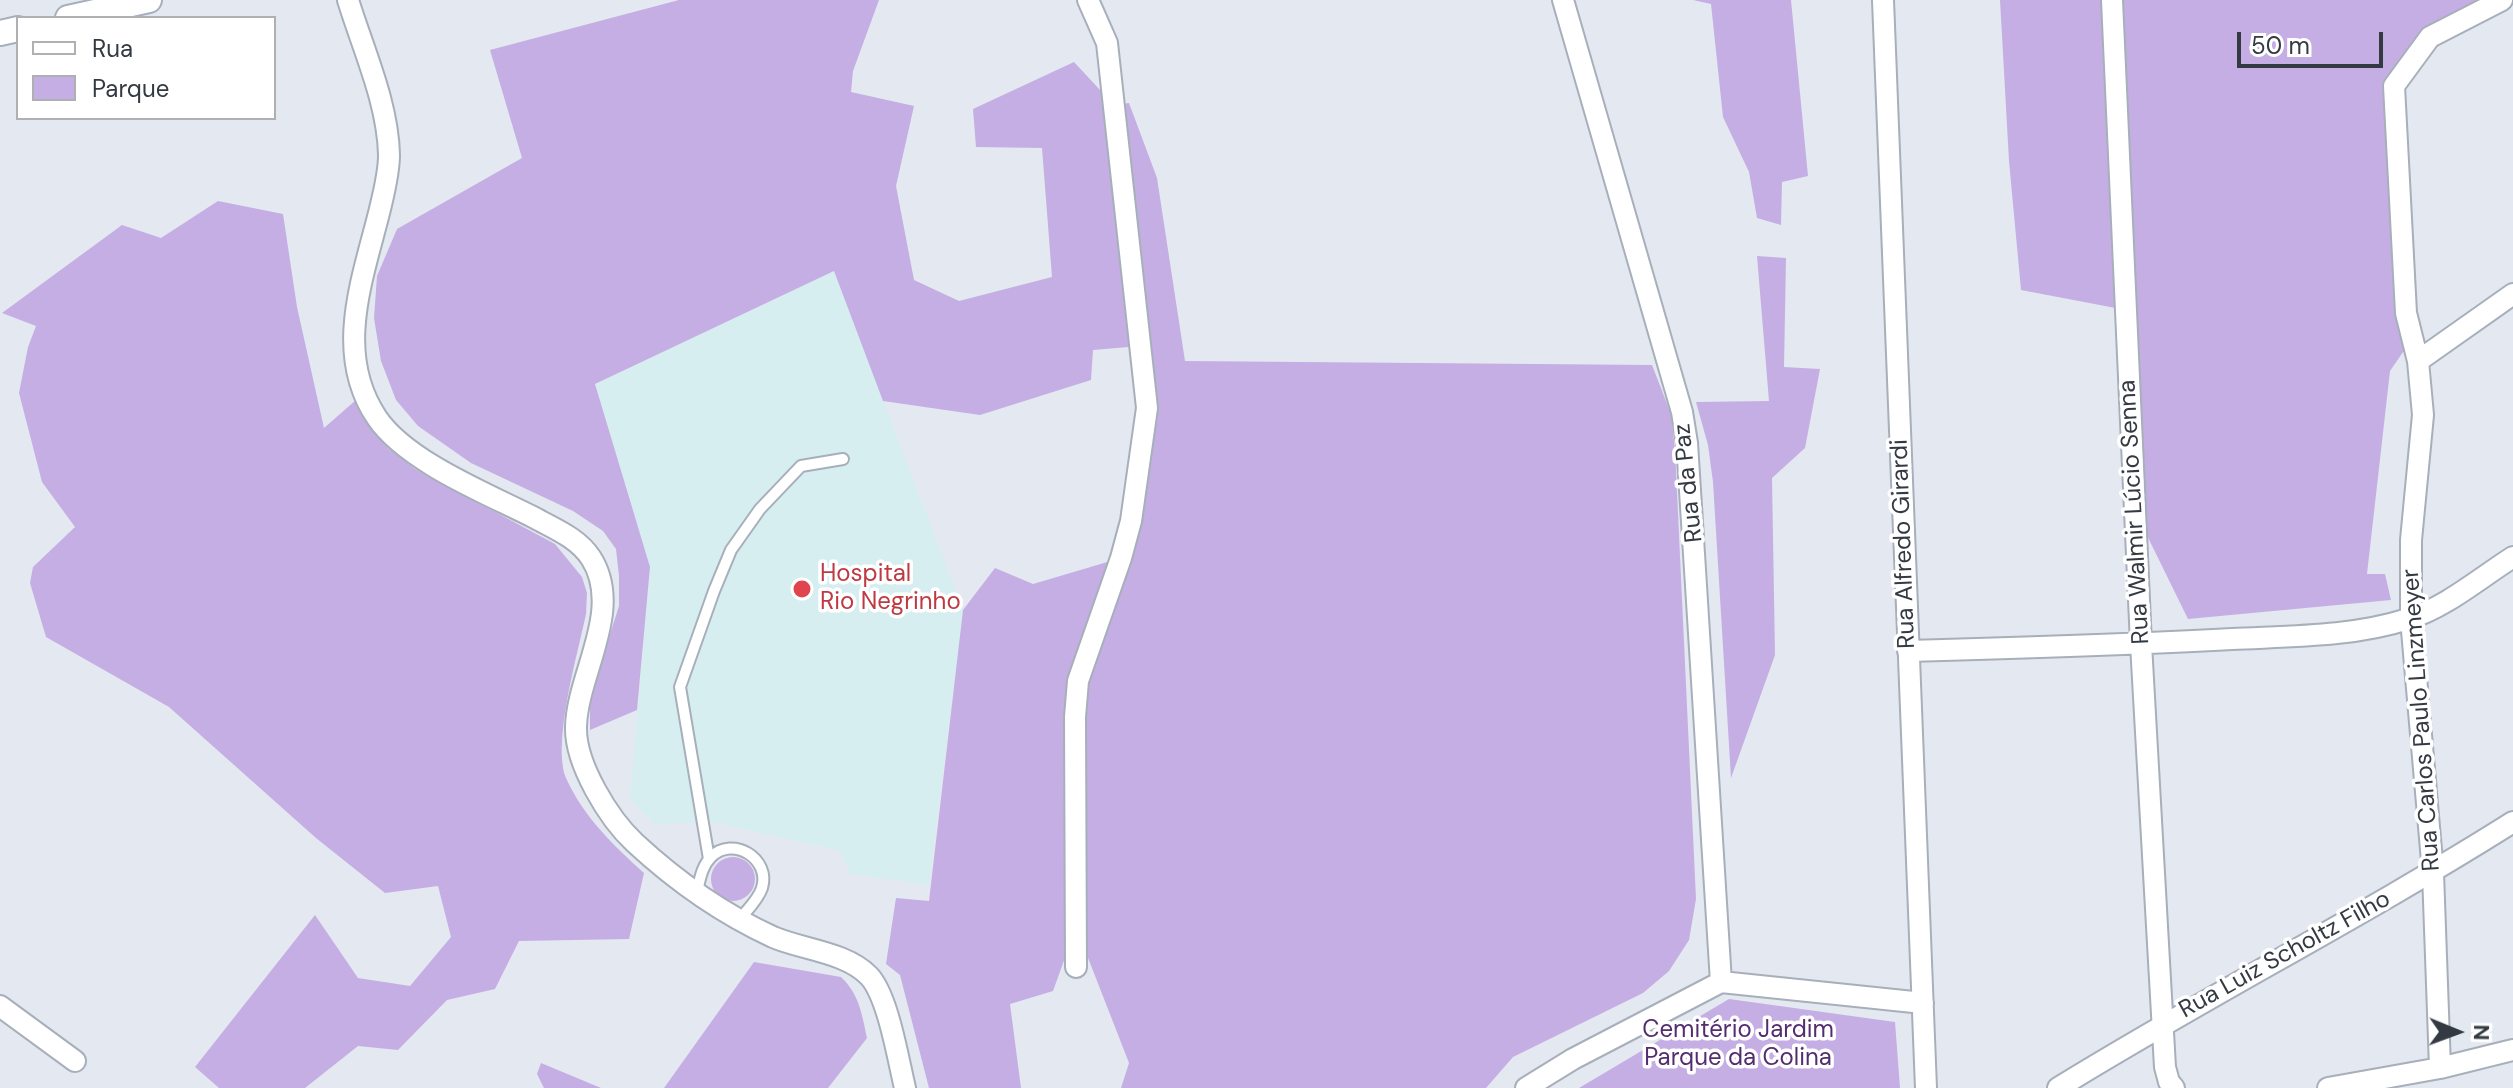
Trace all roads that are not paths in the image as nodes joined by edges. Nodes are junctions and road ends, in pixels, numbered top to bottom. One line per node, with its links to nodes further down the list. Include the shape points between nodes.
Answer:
1 (149, 0): 8 (street)
2 (348, 0): 19 (street, via 383,111 389,160 354,312 353,339 363,390 378,418 419,457 572,537 592,559 603,589 601,619 576,716 579,754 605,806 631,840)
3 (1088, 0): 21 (street, via 1107,43 1147,408 1131,521 1078,681)
4 (1563, 0): 22 (street, Rua da Paz, via 1687,443)
5 (1883, 0): 15 (street, Rua Alfredo Girardi)
6 (2112, 0): 14 (street, Rua Walmir Lúcio Senna)
7 (2502, 0): 10 (street, Rua Carlos Paulo Linzmeyer, via 2430,37 2394,86 2406,313)
8 (77, 16)
9 (2513, 294): 10 (street)
10 (2418, 361): 13 (street, Rua Carlos Paulo Linzmeyer, via 2423,415 2411,540)
11 (843, 459): 17 (lane, via 801,466 760,509 731,550 680,687)
12 (2513, 557): 13 (street)
13 (2411, 619): 14 (street, via 2305,635); 18 (street, Rua Carlos Paulo Linzmeyer)
14 (2141, 644): 15 (street); 25 (street, Rua Walmir Lúcio Senna)
15 (1908, 651): 23 (street, Rua Alfredo Girardi)
16 (2513, 822): 18 (street, Rua Luiz Scholtz Filho)
17 (709, 859): 19 (lane); 20 (lane, via 737,848 760,866 763,886)
18 (2433, 873): 25 (street, Rua Luiz Scholtz Filho); 28 (street, Rua Carlos Paulo Linzmeyer)
19 (697, 891): 20 (street)
20 (740, 919): 29 (street, via 870,976 881,992)
21 (1076, 967)
22 (1721, 982): 23 (street); 30 (street)
23 (1923, 1003): 31 (street, Rua Alfredo Girardi)
24 (0, 1006): 27 (street)
25 (2163, 1023): 32 (street, Rua Luiz Scholtz Filho); 33 (street, Rua Walmir Lúcio Senna, via 2165,1067)
26 (2513, 1050): 28 (street)
27 (75, 1061)
28 (2440, 1068): 34 (street)
29 (905, 1088)
30 (1526, 1088)
31 (1926, 1088)
32 (2058, 1088)
33 (2174, 1088)
34 (2328, 1088)

